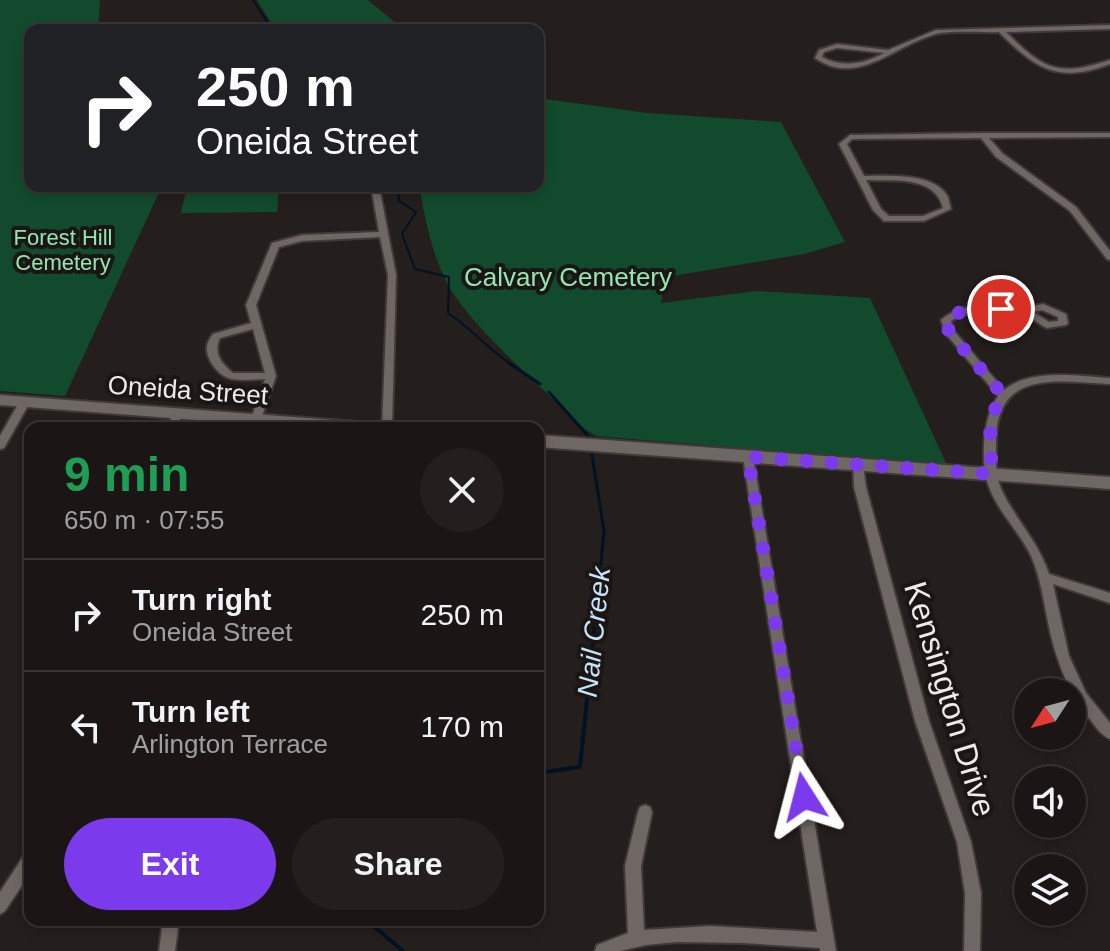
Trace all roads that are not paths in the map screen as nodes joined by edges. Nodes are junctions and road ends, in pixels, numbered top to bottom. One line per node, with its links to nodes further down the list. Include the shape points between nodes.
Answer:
1 (1110, 27): 2 (street)
2 (1000, 30): 3 (street, via 932,33); 4 (street, via 1055,72 1083,73)
3 (888, 52): 3 (street, via 852,66 830,64 818,55 837,46)
4 (1110, 62)
5 (982, 135): 6 (street); 7 (street, via 846,138 843,144); 10 (street, via 999,155 1073,209)
6 (1110, 135)
7 (861, 178): 7 (street, via 877,210 891,220 939,215 947,209 940,191 929,184)
8 (376, 192): 9 (street)
9 (383, 234): 12 (street, via 302,238 275,245 252,296); 21 (street, via 392,288)
10 (1110, 257)
11 (1028, 311): 15 (street, via 973,310 946,320 949,332)
12 (255, 325): 13 (street); 13 (street, via 216,336 215,361 231,376)
13 (271, 376): 18 (street)
14 (1110, 381): 15 (street, via 1048,379 1019,385)
15 (1003, 395): 26 (street, via 990,423)
16 (0, 400): 17 (street, Oneida Street)
17 (25, 402): 19 (street, Oneida Street); 23 (street)
18 (256, 419): 19 (street, Oneida Street); 20 (street, Oneida Street)
19 (175, 421)
20 (295, 422)
21 (387, 422)
22 (544, 441): 24 (street)
23 (0, 445)
24 (748, 457): 25 (street); 36 (street)
25 (858, 464): 26 (street); 39 (street, Kensington Drive, via 922,721 964,842 973,893)
26 (992, 474): 27 (street); 28 (street)
27 (1110, 483)
28 (1045, 577): 29 (street); 30 (street, via 1071,678)
29 (1110, 598)
30 (1110, 733)
31 (645, 812): 35 (street, via 633,866)
32 (24, 868): 33 (street)
33 (2, 899)
34 (170, 926): 37 (street)
35 (636, 937): 36 (street, via 689,935); 38 (street)
36 (827, 945)
37 (167, 951)
38 (603, 951)
39 (972, 951)

